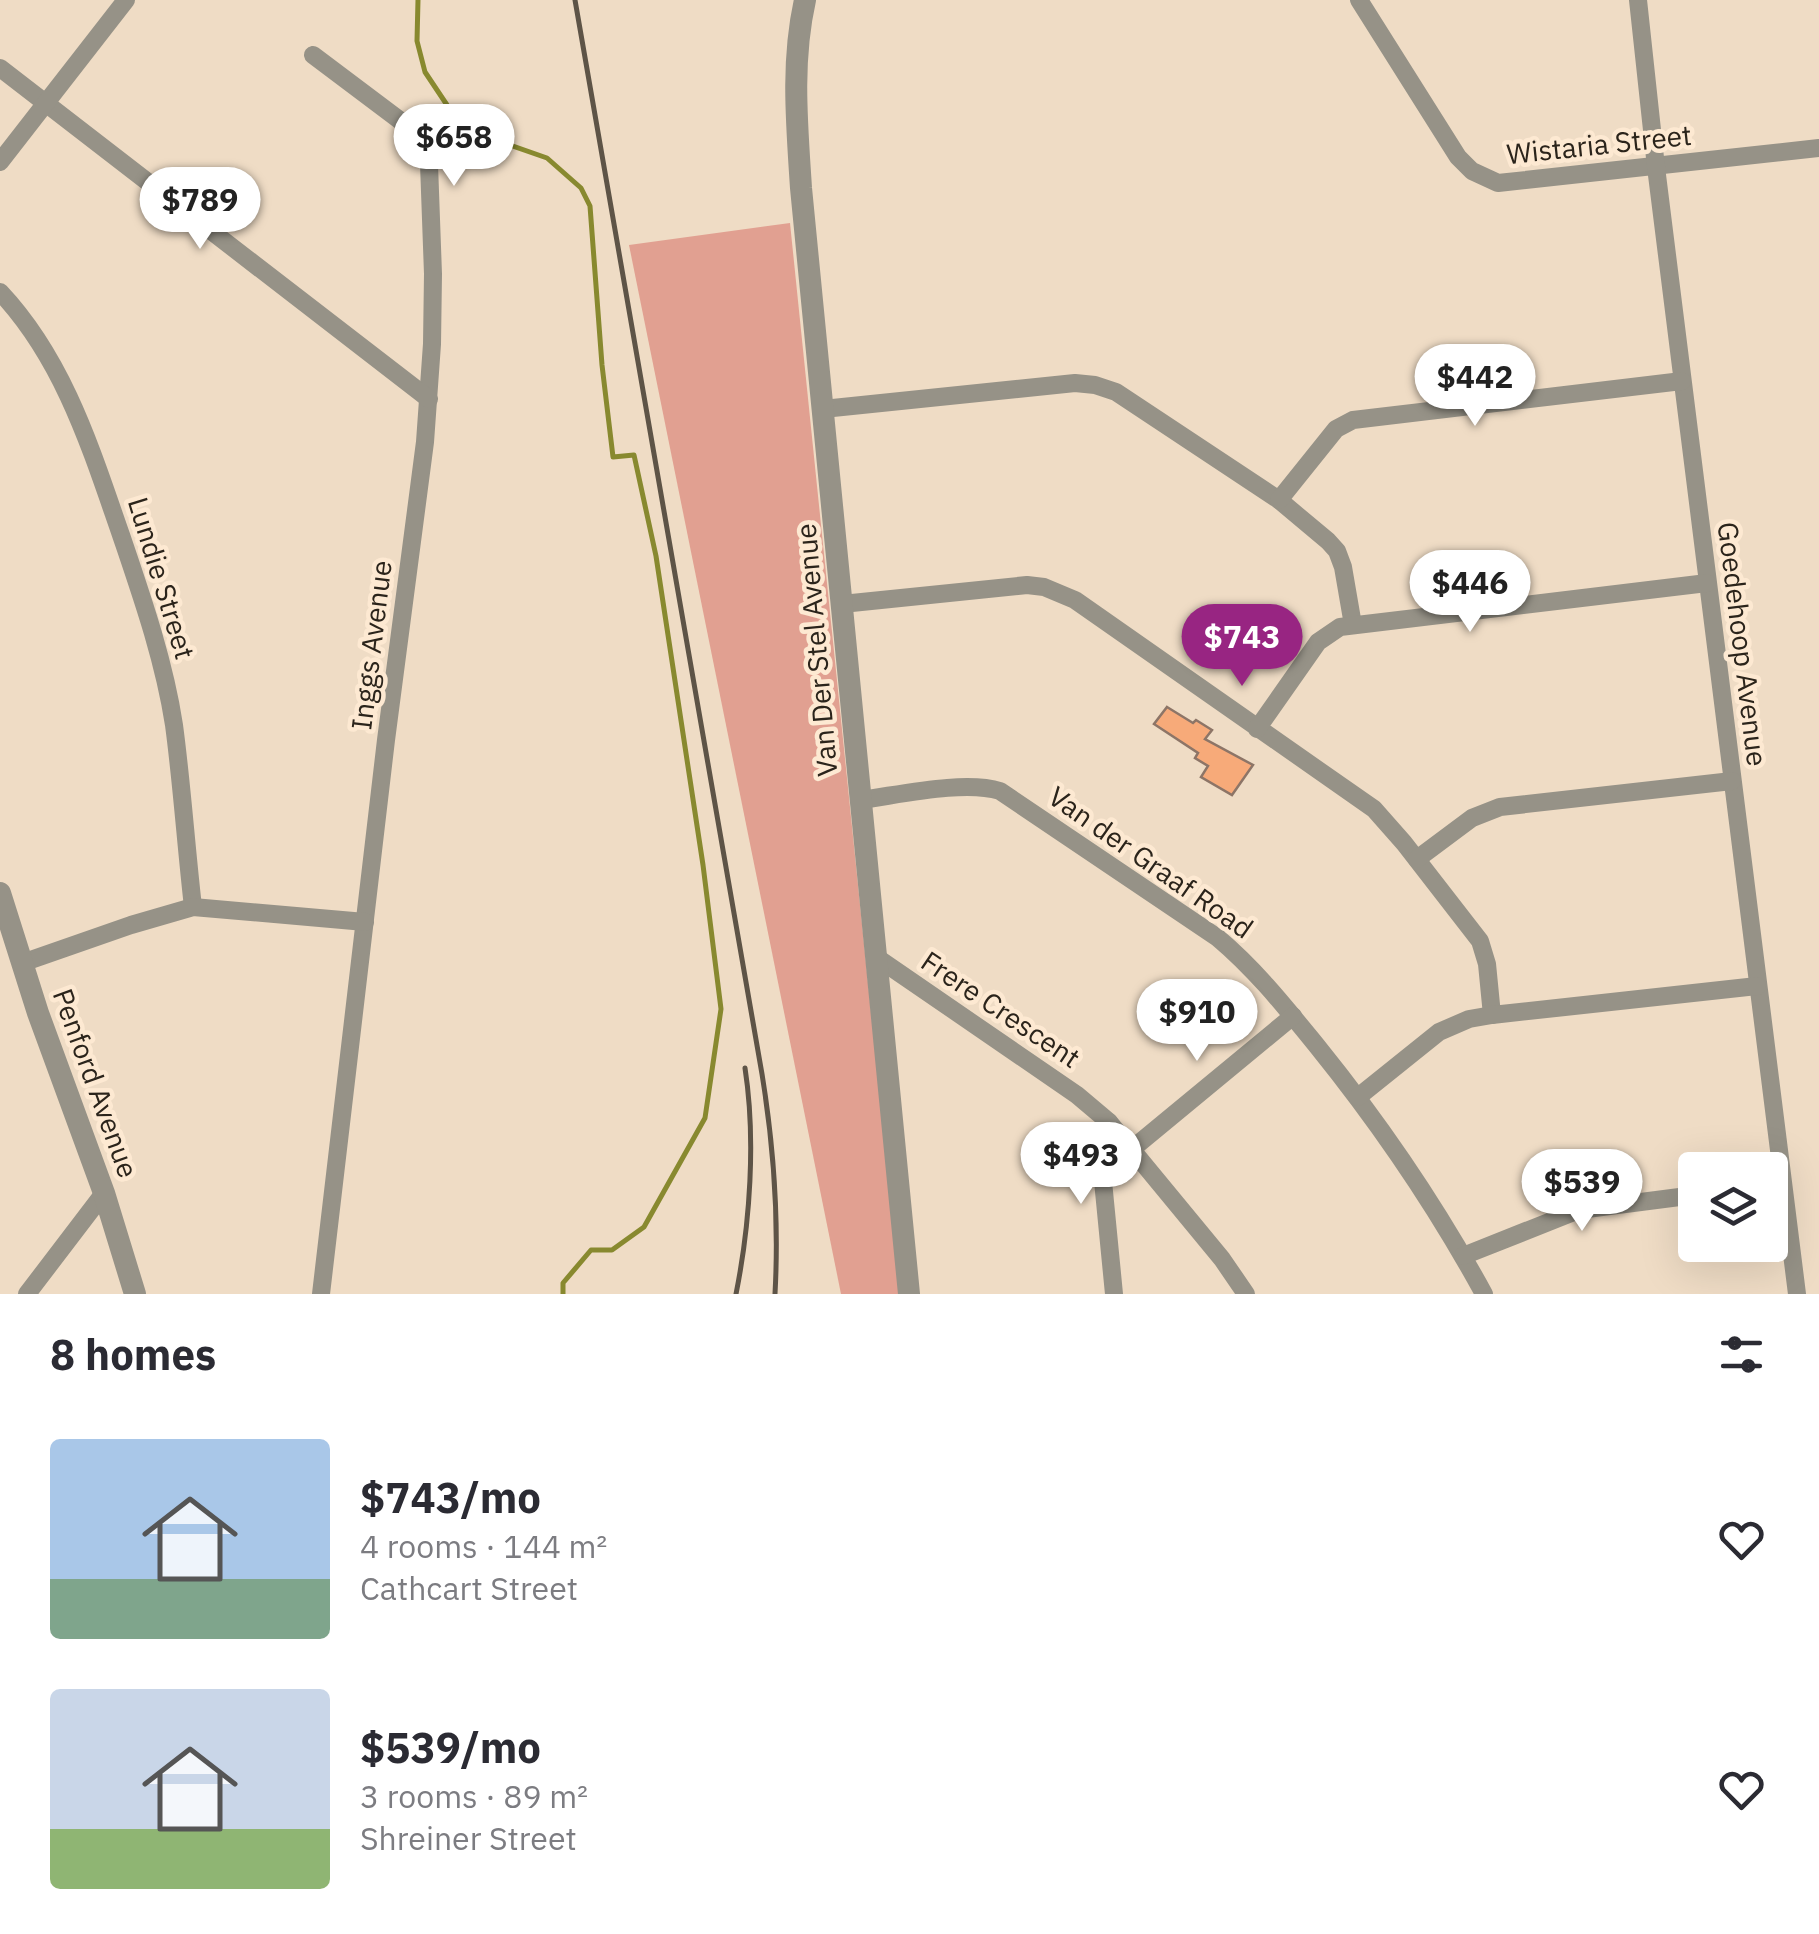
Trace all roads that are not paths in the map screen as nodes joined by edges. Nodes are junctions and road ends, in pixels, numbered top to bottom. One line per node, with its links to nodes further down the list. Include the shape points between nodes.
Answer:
1 (126, 0): 7 (street)
2 (805, 0): 14 (street, Van Der Stel Avenue, via 796,102)
3 (1359, 0): 10 (street, Wistaria Street, via 1458,156 1483,177 1498,183)
4 (1638, 0): 10 (street, Goedehoop Avenue)
5 (313, 55): 13 (street, Inggs Avenue, via 425,144 433,274)
6 (0, 68): 7 (street)
7 (46, 104): 9 (street); 13 (street)
8 (1819, 148): 10 (street, Wistaria Street)
9 (0, 162)
10 (1656, 167): 12 (street, Goedehoop Avenue)
11 (0, 292): 24 (street, Lundie Street, via 44,348 84,428 136,578 174,725)
12 (1682, 381): 15 (street, via 1352,420 1336,429); 16 (street, Goedehoop Avenue)
13 (428, 399): 25 (street, Inggs Avenue)
14 (823, 409): 15 (street, via 1095,386 1116,392); 17 (street, Van Der Stel Avenue)
15 (1280, 500): 18 (street, via 1336,551)
16 (1706, 582): 18 (street); 20 (street, Goedehoop Avenue)
17 (842, 604): 19 (street, via 1044,587 1075,600); 21 (street, Van Der Stel Avenue)
18 (1353, 625): 19 (street, via 1318,642)
19 (1257, 729): 22 (street, via 1374,808)
20 (1732, 780): 22 (street, via 1500,807 1472,818); 28 (street, Goedehoop Avenue)
21 (860, 800): 26 (street, Van Der Stel Avenue); 30 (street, Van der Graaf Road, via 964,788 1000,791 1218,938)
22 (1417, 860): 29 (street, via 1480,941)
23 (0, 893): 27 (street, Penford Avenue)
24 (193, 907): 25 (street); 27 (street)
25 (365, 922): 41 (street, Inggs Avenue)
26 (876, 957): 32 (street, Frere Crescent); 42 (street, Van Der Stel Avenue)
27 (22, 963): 35 (street, Penford Avenue)
28 (1757, 986): 29 (street); 34 (street, Goedehoop Avenue)
29 (1492, 1015): 31 (street, via 1439,1032)
30 (1293, 1016): 31 (street, Van der Graaf Road); 33 (street)
31 (1358, 1098): 38 (street, Van der Graaf Road)
32 (1109, 1122): 33 (street, Frere Crescent); 43 (street, via 1102,1172)
33 (1132, 1149): 44 (street, Frere Crescent)
34 (1774, 1152)
35 (104, 1193): 39 (street); 40 (street, Penford Avenue)
36 (1678, 1197): 38 (street, via 1579,1210)
37 (1788, 1246): 46 (street, Goedehoop Avenue)
38 (1464, 1256): 45 (street, Van der Graaf Road)
39 (27, 1294)
40 (135, 1294)
41 (321, 1294)
42 (910, 1294)
43 (1114, 1294)
44 (1246, 1294)
45 (1484, 1294)
46 (1797, 1294)

